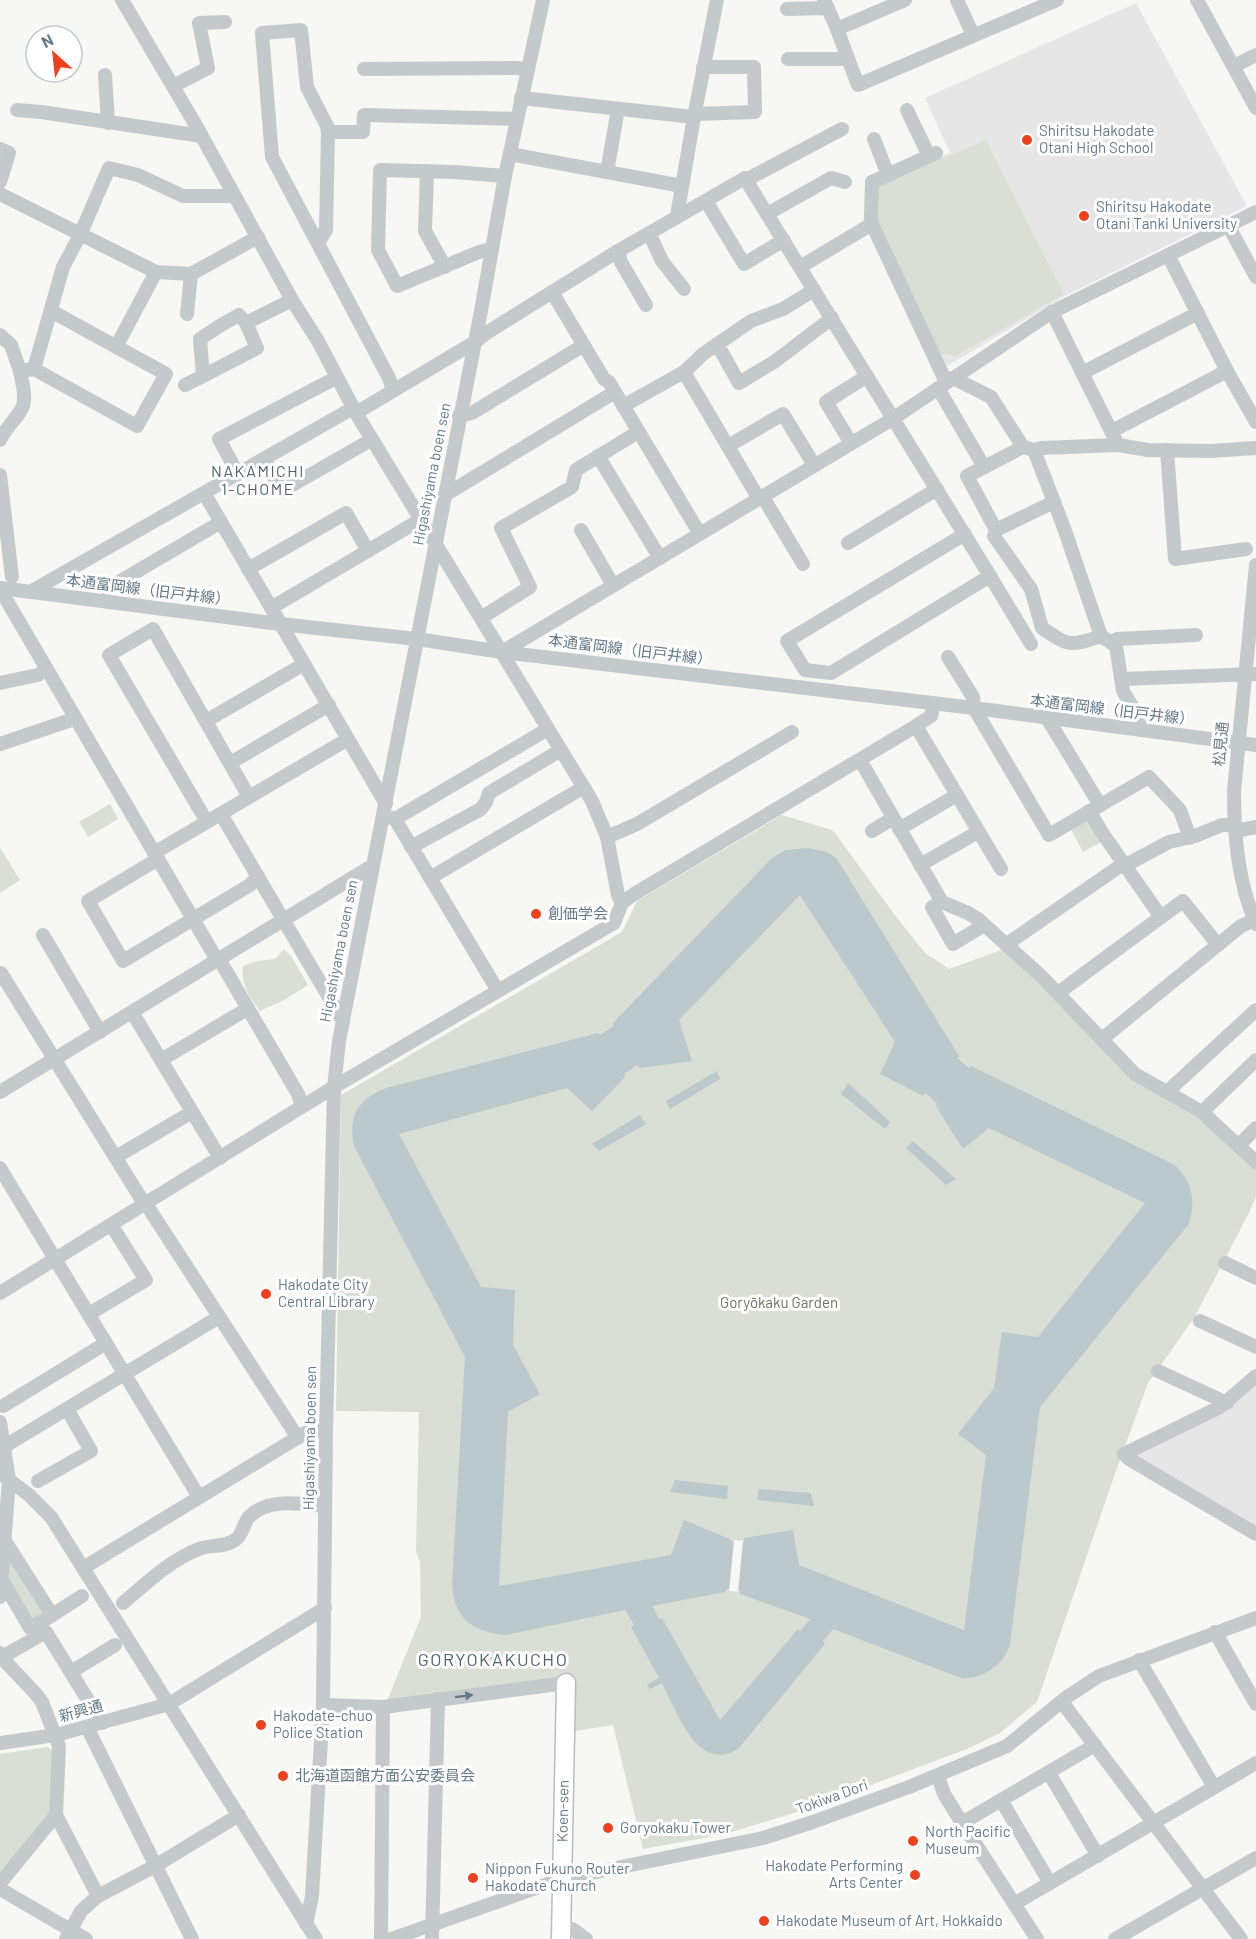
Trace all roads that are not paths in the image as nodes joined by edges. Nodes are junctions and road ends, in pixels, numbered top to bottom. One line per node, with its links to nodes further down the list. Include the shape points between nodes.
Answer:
1 (122, 0): 22 (street)
2 (543, 0): 20 (street, Higashiyama boen sen)
3 (717, 0): 18 (street)
4 (905, 0): 12 (street)
5 (957, 0): 13 (street)
6 (1058, 0): 8 (street)
7 (1201, 1): 17 (street)
8 (1040, 3): 13 (street)
9 (826, 4): 10 (street); 12 (street)
10 (787, 9)
11 (225, 22): 22 (street, via 199,23 208,68)
12 (837, 29): 16 (street)
13 (973, 35): 16 (street, via 858,85)
14 (1256, 55): 17 (street)
15 (788, 59): 16 (street)
16 (848, 59)
17 (1234, 66): 24 (street)
18 (703, 68): 28 (street); 28 (street, via 754,67 755,112)
19 (364, 69): 20 (street)
20 (528, 70): 23 (street, Higashiyama boen sen)
21 (105, 75): 30 (street)
22 (173, 86): 33 (street)
23 (521, 98): 25 (street); 29 (street, Higashiyama boen sen)
24 (1256, 108)
25 (618, 109): 28 (street); 38 (street)
26 (17, 110): 30 (street)
27 (907, 110): 39 (street, via 933,154)
28 (694, 116): 44 (street)
29 (517, 119): 32 (street, via 364,115 363,132); 36 (street, Higashiyama boen sen)
30 (108, 123): 33 (street)
31 (842, 129): 41 (street)
32 (328, 132): 57 (street, via 326,230); 57 (street, via 307,87 302,30 262,33 272,157)
33 (202, 136): 55 (street)
34 (874, 139): 39 (street)
35 (0, 149): 42 (street, via 9,153)
36 (510, 154): 38 (street); 40 (street, Higashiyama boen sen)
37 (427, 171): 40 (street); 61 (street, via 425,231); 61 (street, via 380,170 378,250 397,286)
38 (607, 172): 44 (street)
39 (888, 175): 51 (street, via 872,182)
40 (505, 176): 58 (street, Higashiyama boen sen)
41 (746, 180): 47 (street); 49 (street)
42 (0, 182)
43 (845, 182): 49 (street, via 831,178)
44 (682, 186): 50 (street)
45 (0, 194): 54 (street)
46 (229, 196): 54 (street, via 183,196 138,174 109,168)
47 (706, 201): 50 (street); 56 (street, via 744,264)
48 (1256, 212): 52 (street)
49 (767, 214): 56 (street)
50 (677, 216): 53 (street)
51 (872, 224): 62 (street); 89 (street)
52 (1228, 225): 60 (street); 65 (street)
53 (649, 233): 59 (street); 66 (street, via 662,261)
54 (80, 235): 63 (street); 71 (street, via 63,267)
55 (258, 237): 64 (street); 69 (street)
56 (784, 240): 62 (street)
57 (318, 243): 91 (street)
58 (491, 249): 61 (street); 78 (street, Higashiyama boen sen)
59 (618, 251): 68 (street); 70 (street)
60 (1168, 255): 72 (street); 73 (street)
61 (445, 267)
62 (800, 267): 67 (street)
63 (156, 272): 64 (street); 81 (street)
64 (191, 274): 74 (street)
65 (1256, 278)
66 (684, 290)
67 (814, 290): 75 (street); 80 (street, via 783,309 751,321)
68 (552, 292): 78 (street); 79 (street)
69 (291, 300): 76 (street); 94 (street)
70 (646, 305)
71 (51, 311): 81 (street); 82 (street)
72 (1052, 312): 85 (street); 89 (street)
73 (1198, 313): 83 (street); 85 (street)
74 (187, 314)
75 (832, 318): 80 (street, via 740,383); 87 (street)
76 (246, 323): 86 (street, via 257,348); 86 (street, via 239,315 200,339)
77 (0, 335): 82 (street)
78 (475, 342): 91 (street); 95 (street, Higashiyama boen sen)
79 (584, 345): 92 (street); 95 (street, via 472,413)
80 (717, 345): 84 (street)
81 (116, 347): 82 (street, via 166,374 138,426)
82 (27, 370): 100 (street, via 24,402)
83 (1227, 371): 97 (street); 98 (street)
84 (684, 372): 93 (street); 104 (street)
85 (1082, 373): 98 (street)
86 (203, 376): 90 (street)
87 (867, 376): 96 (street); 101 (street, via 826,402)
88 (330, 381): 113 (street, via 219,439)
89 (946, 383): 96 (street); 106 (street, via 991,397); 111 (street)
90 (185, 385)
91 (393, 390): 94 (street)
92 (615, 392): 93 (street); 116 (street)
93 (622, 406): 99 (street)
94 (355, 411): 109 (street); 119 (street)
95 (459, 416): 116 (street, Higashiyama boen sen)
96 (894, 418): 101 (street); 114 (street)
97 (1256, 422)
98 (1112, 431): 103 (street)
99 (638, 432): 108 (street); 123 (street)
100 (0, 440)
101 (851, 443): 110 (street)
102 (364, 444): 109 (street, via 282,491)
103 (1118, 444): 106 (street); 107 (street)
104 (728, 446): 110 (street, via 783,414); 117 (street)
105 (1255, 448): 107 (street)
106 (1029, 449): 111 (street); 118 (street)
107 (1167, 450): 127 (street, via 1175,559)
108 (598, 456): 129 (street); 140 (street, via 576,470 572,487 501,528 530,587)
109 (264, 459): 113 (street)
110 (814, 465): 117 (street)
111 (984, 467): 122 (street, via 967,476)
112 (0, 474): 134 (street)
113 (238, 474): 115 (street)
114 (937, 489): 124 (street); 125 (street)
115 (204, 493): 120 (street); 138 (street)
116 (446, 495): 126 (street, Higashiyama boen sen)
117 (761, 498): 123 (street); 130 (street)
118 (1054, 502): 122 (street); 145 (street)
119 (420, 520): 126 (street); 128 (street)
120 (221, 522): 132 (street); 137 (street)
121 (581, 530): 135 (street)
122 (996, 530): 145 (street, via 994,536 1031,589 1041,628 1066,644)
123 (700, 534): 129 (street)
124 (965, 534): 133 (street); 151 (street, via 788,641 805,670)
125 (848, 543)
126 (435, 545): 140 (street); 144 (street, Higashiyama boen sen)
127 (1246, 549)
128 (368, 551): 132 (street, via 346,513); 139 (street)
129 (660, 558): 135 (street)
130 (803, 564)
131 (1256, 565): 142 (street, 松見通)
132 (248, 568): 139 (street)
133 (990, 576): 146 (street); 151 (street, via 831,673)
134 (12, 577)
135 (613, 585): 147 (street)
136 (0, 589): 138 (street, 本通富岡線（旧戸井線）); 150 (street)
137 (107, 589)
138 (30, 592): 141 (street, 本通富岡線（旧戸井線）)
139 (271, 608): 141 (street)
140 (481, 618): 147 (street)
141 (280, 624): 144 (street, 本通富岡線（旧戸井線）); 149 (street)
142 (1253, 630): 152 (street, 松見通)
143 (1196, 635): 145 (street)
144 (417, 639): 147 (street, 本通富岡線（旧戸井線）); 177 (street, Higashiyama boen sen)
145 (1106, 639): 153 (street, via 1116,646)
146 (1031, 644)
147 (502, 652): 155 (street, 本通富岡線（旧戸井線）); 163 (street)
148 (948, 657): 158 (street, via 973,697)
149 (304, 664): 157 (street); 161 (street)
150 (46, 669): 154 (street, via 38,675); 159 (street)
151 (817, 671): 155 (street)
152 (1250, 674): 153 (street); 167 (street, 松見通)
153 (1122, 679): 164 (street, via 1123,691)
154 (0, 683)
155 (814, 689): 156 (street, 本通富岡線（旧戸井線）)
156 (934, 704): 158 (street, 本通富岡線（旧戸井線）); 162 (street, via 931,716)
157 (328, 705): 166 (street); 172 (street)
158 (974, 708): 160 (street, 本通富岡線（旧戸井線）); 176 (street, via 1049,835)
159 (74, 718): 168 (street); 188 (street)
160 (1047, 718): 164 (street, 本通富岡線（旧戸井線）); 176 (street)
161 (206, 721): 172 (street); 179 (street, via 153,629 109,655)
162 (916, 726): 171 (street); 174 (street)
163 (548, 729): 170 (street); 177 (street)
164 (1141, 730): 167 (street, 本通富岡線（旧戸井線）)
165 (792, 732): 185 (street, via 638,824)
166 (348, 739): 175 (street); 177 (street)
167 (1238, 742): 169 (street, 本通富岡線（旧戸井線）); 182 (street, 松見通)
168 (0, 744)
169 (1256, 745)
170 (561, 750): 173 (street); 187 (street, via 489,793 481,809)
171 (860, 760): 180 (street); 196 (street)
172 (230, 763): 175 (street)
173 (584, 787): 185 (street); 194 (street)
174 (957, 795): 180 (street); 184 (street)
175 (249, 797): 178 (street)
176 (1094, 808): 186 (street, via 1149,777 1180,810); 190 (street)
177 (388, 813): 187 (street); 191 (street, Higashiyama boen sen)
178 (221, 814): 179 (street); 193 (street)
179 (207, 822): 188 (street)
180 (896, 823): 183 (street); 189 (street)
181 (1256, 827): 182 (street)
182 (1234, 828): 186 (street, via 1222,825); 200 (street, 松見通, via 1244,890)
183 (872, 831)
184 (978, 832): 189 (street); 192 (street)
185 (607, 837): 196 (street)
186 (1190, 838): 190 (street, via 1169,843)
187 (411, 847): 194 (street)
188 (156, 856): 198 (street); 198 (street, via 88,901 123,961)
189 (920, 865): 195 (street)
190 (1124, 865): 197 (street); 203 (street)
191 (372, 866): 199 (street); 212 (street, Higashiyama boen sen)
192 (1001, 869)
193 (258, 876): 198 (street, via 250,885); 199 (street)
194 (430, 878): 207 (street)
195 (941, 902): 201 (street); 201 (street, via 932,907 953,944)
196 (622, 903): 207 (street, via 614,923)
197 (1161, 917): 204 (street, via 1183,901); 208 (street)
198 (193, 918): 205 (street)
199 (284, 920): 205 (street); 212 (street)
200 (1255, 922): 204 (street, via 1241,926)
201 (984, 924): 203 (street)
202 (43, 935): 213 (street)
203 (1007, 944): 208 (street)
204 (1218, 945): 214 (street)
205 (218, 960): 210 (street); 221 (street)
206 (1, 973): 215 (street)
207 (498, 991): 218 (street)
208 (1058, 993): 214 (street)
209 (1256, 1010): 220 (street)
210 (132, 1012): 213 (street); 216 (street)
211 (242, 1012): 216 (street)
212 (343, 1021): 218 (street, Higashiyama boen sen)
213 (100, 1032): 215 (street)
214 (1102, 1040): 220 (street, via 1135,1074)
215 (56, 1059): 219 (street); 226 (street)
216 (161, 1060): 222 (street)
217 (1253, 1069): 223 (street)
218 (334, 1087): 221 (street); 248 (street, Higashiyama boen sen)
219 (0, 1092)
220 (1167, 1092): 223 (street)
221 (302, 1106): 227 (street)
222 (192, 1112): 226 (street); 227 (street)
223 (1202, 1112): 225 (street)
224 (1256, 1128): 225 (street)
225 (1238, 1146): 228 (street)
226 (116, 1157): 230 (street)
227 (220, 1158): 230 (street)
228 (1256, 1162)
229 (0, 1168): 232 (street)
230 (146, 1204): 232 (street); 237 (street)
231 (116, 1231): 236 (street, via 146,1280)
232 (56, 1260): 235 (street); 236 (street)
233 (1225, 1263): 234 (street)
234 (1256, 1278)
235 (0, 1293)
236 (89, 1314): 239 (street)
237 (219, 1317): 242 (street); 249 (street)
238 (1200, 1321): 240 (street)
239 (106, 1343): 242 (street); 245 (street)
240 (1256, 1347)
241 (1158, 1371): 244 (street)
242 (124, 1374): 246 (street); 253 (street)
243 (1256, 1376): 244 (street)
244 (1227, 1403): 255 (street, via 1124,1454)
245 (3, 1406)
246 (67, 1409): 250 (street); 252 (street, via 91,1451)
247 (0, 1422): 250 (street)
248 (326, 1432): 249 (street, via 313,1430); 254 (street, Higashiyama boen sen)
249 (298, 1438): 253 (street)
250 (5, 1446): 251 (street)
251 (3, 1476): 256 (street); 257 (street, via 51,1517)
252 (38, 1481)
253 (199, 1497): 257 (street)
254 (326, 1506): 261 (street, via 282,1503 262,1508 248,1518 236,1540 199,1549 165,1568); 262 (street, Higashiyama boen sen)
255 (1256, 1534)
256 (5, 1541): 258 (street); 264 (street)
257 (83, 1568): 273 (street)
258 (2, 1580): 260 (street); 264 (street)
259 (82, 1596): 264 (street)
260 (0, 1597)
261 (123, 1603)
262 (325, 1608): 273 (street, 新興通); 275 (street, Higashiyama boen sen)
263 (1256, 1618): 265 (street, Tokiwa Dori)
264 (41, 1627): 267 (street); 269 (street)
265 (1215, 1632): 268 (street, Tokiwa Dori); 274 (street)
266 (115, 1645): 269 (street)
267 (4, 1653): 279 (street, via 5,1661 36,1694)
268 (1139, 1660): 272 (street, Tokiwa Dori, via 1099,1676); 285 (street)
269 (71, 1672): 277 (street)
270 (566, 1683): 271 (street, one-way to 270); 294 (main road, Koen-sen)
271 (438, 1700): 276 (street); 302 (street)
272 (1062, 1701): 281 (street); 284 (street, Tokiwa Dori, via 1007,1746)
273 (169, 1704): 277 (street, 新興通); 288 (street)
274 (1256, 1704)
275 (323, 1705): 276 (street); 301 (street, Higashiyama boen sen, via 312,1896)
276 (383, 1707): 308 (street)
277 (102, 1723): 278 (street, 新興通)
278 (87, 1727): 279 (street, 新興通); 293 (street)
279 (56, 1735): 280 (street, 新興通); 287 (street)
280 (0, 1743)
281 (1095, 1745): 283 (street); 290 (street)
282 (1256, 1763): 285 (street)
283 (1049, 1773): 286 (street); 291 (street)
284 (938, 1776): 289 (street); 294 (street, Tokiwa Dori, via 763,1838)
285 (1214, 1787): 290 (street)
286 (1001, 1800): 289 (street); 296 (street)
287 (56, 1815): 295 (street); 299 (street)
288 (239, 1815): 293 (street); 301 (street)
289 (962, 1823): 300 (street)
290 (1153, 1823): 291 (street); 297 (street)
291 (1098, 1856): 296 (street)
292 (1256, 1858): 297 (street)
293 (155, 1866): 299 (street); 306 (street)
294 (562, 1879): 302 (street, Tokiwa Dori); 304 (main road, Koen-sen)
295 (0, 1883)
296 (1050, 1883): 300 (street)
297 (1202, 1888): 313 (street); 314 (street)
298 (0, 1889): 303 (street)
299 (98, 1896): 303 (street, via 81,1911)
300 (1014, 1904): 312 (street)
301 (306, 1924): 307 (street)
302 (432, 1924): 309 (street, Tokiwa Dori); 310 (street)
303 (68, 1934): 305 (street)
304 (562, 1934): 311 (street, via 572,1929)
305 (86, 1939)
306 (192, 1939)
307 (316, 1939)
308 (381, 1939)
309 (391, 1939)
310 (432, 1939)
311 (586, 1939)
312 (1037, 1939)
313 (1115, 1939)
314 (1241, 1939)

